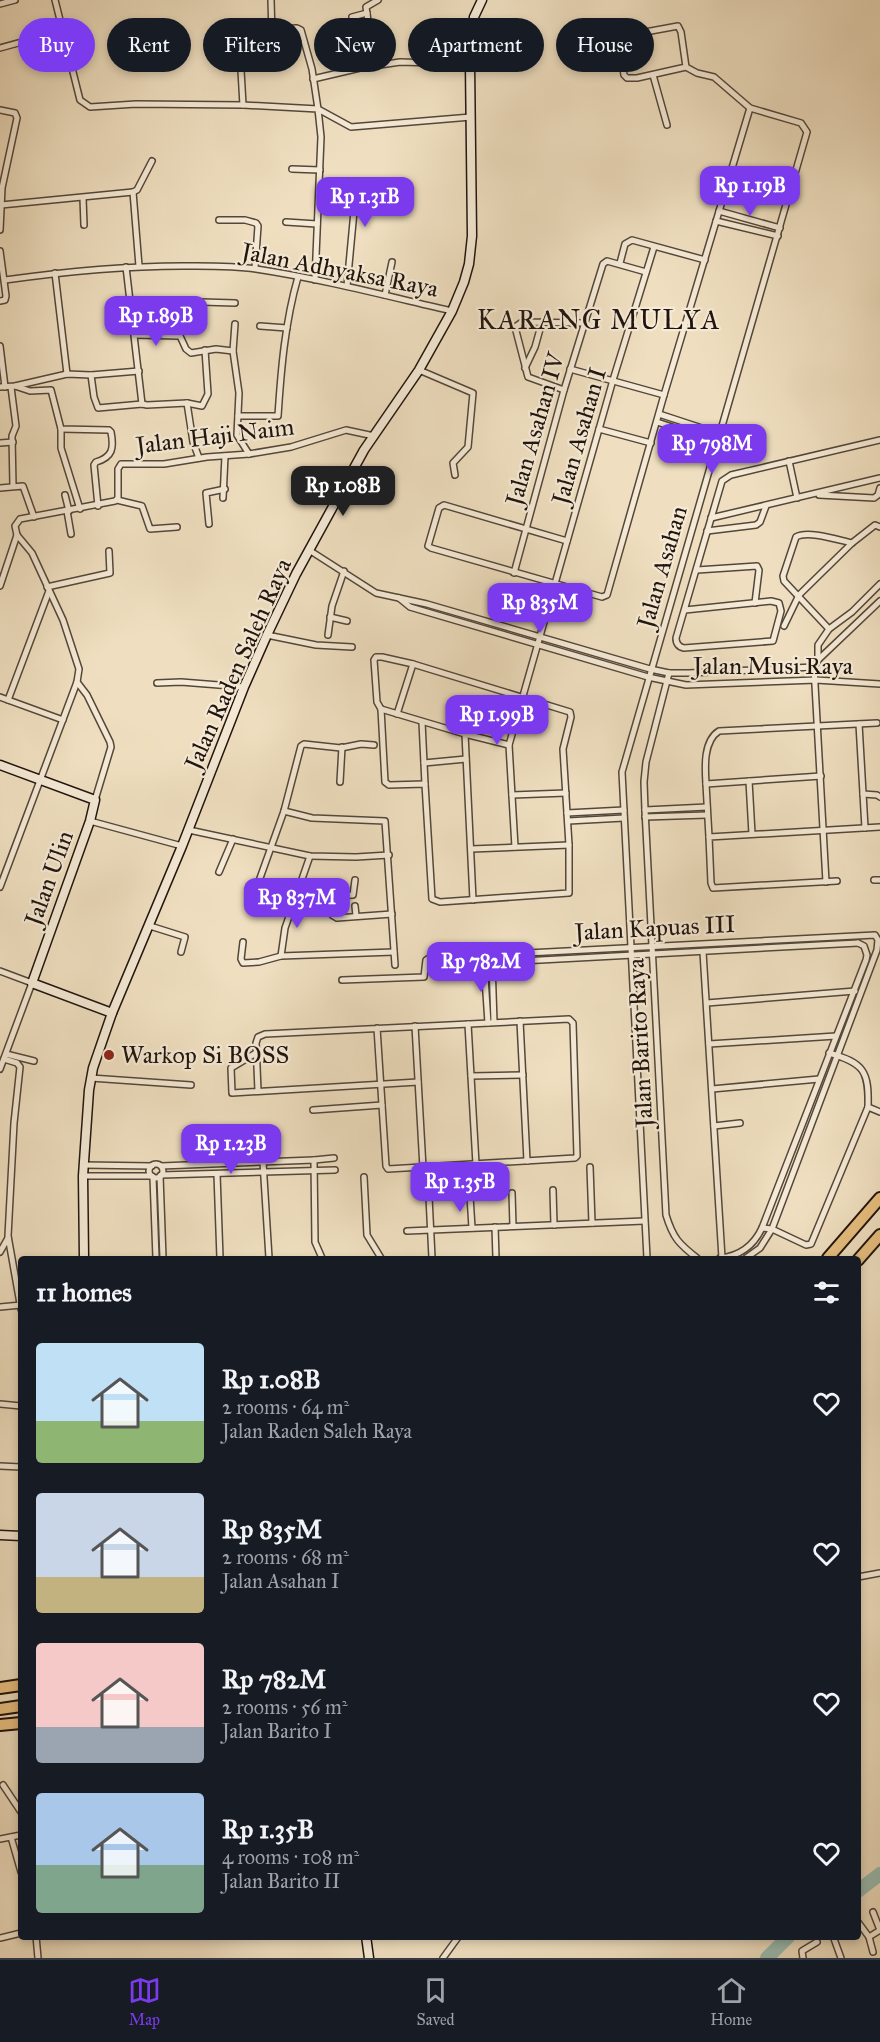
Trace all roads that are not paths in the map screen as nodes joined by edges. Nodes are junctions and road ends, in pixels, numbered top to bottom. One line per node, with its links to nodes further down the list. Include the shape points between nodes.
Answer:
1 (15, 0): 6 (street)
2 (55, 0): 9 (street)
3 (271, 0): 10 (street)
4 (378, 0): 7 (street, via 366,7)
5 (482, 0): 12 (main road, Jalan Raden Saleh Raya)
6 (0, 4)
7 (367, 13): 8 (street); 11 (street)
8 (352, 17)
9 (59, 18)
10 (272, 18)
11 (368, 18)
12 (474, 18)
13 (302, 34): 22 (street)
14 (18, 43): 15 (street)
15 (0, 48)
16 (408, 62): 22 (street)
17 (686, 67): 21 (street); 21 (street, via 678,26 620,35 624,75 631,79); 24 (street, via 714,77)
18 (73, 72): 23 (street, via 80,100 90,107)
19 (241, 72): 23 (street)
20 (470, 72): 27 (main road, Jalan Raden Saleh Raya)
21 (653, 75): 28 (street)
22 (313, 79): 25 (street)
23 (243, 105): 25 (street)
24 (750, 108): 37 (street); 43 (street, Jalan Asahan, via 801,123 806,128)
25 (318, 109): 27 (street, via 351,127); 32 (street)
26 (0, 110): 31 (street, via 15,113 17,118)
27 (471, 117): 64 (main road, Jalan Raden Saleh Raya, via 470,264)
28 (667, 125)
29 (152, 161): 34 (street)
30 (292, 169): 32 (street)
31 (3, 170): 36 (street)
32 (320, 170): 33 (street)
33 (320, 184): 41 (street); 59 (street, via 352,184 356,190)
34 (133, 192): 35 (street); 51 (street)
35 (83, 198): 36 (street); 42 (street)
36 (1, 205): 44 (street)
37 (719, 211): 39 (street); 43 (street)
38 (219, 220): 53 (street, via 256,223)
39 (716, 220): 45 (street); 48 (street)
40 (286, 222): 41 (street)
41 (317, 224): 58 (street)
42 (84, 225)
43 (780, 228): 45 (street, Jalan Asahan)
44 (0, 230)
45 (778, 236): 91 (street, Jalan Asahan)
46 (654, 247): 48 (street); 50 (street, via 629,240); 54 (street, Jalan Asahan I)
47 (0, 251): 57 (street)
48 (705, 260): 83 (street)
49 (392, 262): 60 (street)
50 (620, 263): 54 (street); 66 (street, Jalan Asahan IV, via 604,262)
51 (139, 266): 52 (street, Jalan Adhyaksa Raya); 53 (street, Jalan Adhyaksa Raya)
52 (126, 267): 55 (street, Jalan Adhyaksa Raya); 63 (street)
53 (255, 268): 56 (street, Jalan Adhyaksa Raya)
54 (646, 272): 80 (street, Jalan Asahan I)
55 (55, 273): 57 (street, Jalan Adhyaksa Raya); 78 (street)
56 (298, 277): 58 (street, Jalan Adhyaksa Raya); 69 (street)
57 (5, 280): 61 (street, via 6,297)
58 (315, 280): 59 (street, Jalan Adhyaksa Raya)
59 (346, 286): 60 (street, Jalan Adhyaksa Raya)
60 (385, 295): 64 (street, Jalan Adhyaksa Raya)
61 (0, 301)
62 (235, 303): 63 (street, via 169,301)
63 (131, 308): 70 (street)
64 (452, 311): 76 (main road, Jalan Raden Saleh Raya)
65 (542, 322): 66 (street); 74 (street); 74 (street, via 522,322 515,327)
66 (584, 323): 75 (street, Jalan Asahan IV)
67 (235, 324): 73 (street)
68 (260, 326): 69 (street)
69 (287, 328): 87 (street, via 278,416)
70 (135, 335): 72 (street, via 178,335 188,352); 77 (street)
71 (0, 346): 81 (street)
72 (205, 350): 73 (street); 85 (street, via 208,394 204,405)
73 (233, 351): 87 (street)
74 (525, 368): 82 (street, via 530,379)
75 (570, 369): 80 (street); 82 (street, Jalan Asahan IV)
76 (419, 370): 92 (main road, Jalan Raden Saleh Raya); 102 (street, via 473,393 468,447 453,463)
77 (139, 371): 79 (street); 84 (street)
78 (67, 374): 79 (street); 81 (street)
79 (91, 375): 84 (street, via 98,408)
80 (613, 380): 83 (street); 90 (street, Jalan Asahan I)
81 (8, 387): 89 (street, via 52,392); 94 (street, via 16,426)
82 (564, 390): 122 (street, Jalan Asahan IV)
83 (664, 395): 86 (street)
84 (142, 404): 85 (street)
85 (187, 404): 100 (street)
86 (659, 414): 88 (street); 91 (street)
87 (238, 416): 98 (street, via 237,435)
88 (657, 422): 95 (street); 97 (street)
89 (61, 429): 113 (street, via 111,432 109,455 94,465); 115 (street, via 61,448)
90 (599, 429): 97 (street); 126 (street, Jalan Asahan I)
91 (720, 434): 95 (street, Jalan Asahan)
92 (374, 436): 98 (street, Jalan Haji Naim, via 340,431 291,447); 128 (main road, Jalan Raden Saleh Raya)
93 (880, 440): 101 (street)
94 (13, 442): 96 (street); 104 (street)
95 (717, 442): 154 (street, Jalan Asahan)
96 (0, 443)
97 (651, 443): 133 (street, via 608,593 602,597)
98 (249, 454): 99 (street, Jalan Haji Naim)
99 (225, 456): 100 (street, Jalan Haji Naim); 107 (street)
100 (199, 458): 112 (street, Jalan Haji Naim, via 119,465)
101 (789, 461): 111 (street); 118 (street, via 727,476)
102 (455, 475)
103 (880, 478): 109 (street)
104 (13, 486): 105 (street); 117 (street, via 23,486)
105 (0, 488)
106 (880, 488): 109 (street, via 874,498)
107 (225, 489): 110 (street); 119 (street, via 206,493)
108 (65, 495): 116 (street)
109 (813, 495): 111 (street)
110 (223, 498)
111 (797, 498): 114 (street)
112 (117, 500): 113 (street); 120 (street, via 142,506 150,529)
113 (98, 506): 115 (street)
114 (766, 506): 118 (street); 123 (street, via 756,525)
115 (80, 509): 116 (street)
116 (68, 511): 117 (street); 124 (street)
117 (34, 517): 125 (street, via 20,519 15,526)
118 (711, 518): 123 (street)
119 (209, 524)
120 (177, 527)
121 (880, 527): 127 (street, via 875,525)
122 (525, 528): 126 (street); 132 (street, Jalan Asahan IV); 132 (street, via 444,505 439,508 428,546)
123 (707, 531): 130 (street)
124 (71, 534)
125 (17, 535): 135 (street); 136 (street, via 32,553)
126 (567, 541): 133 (street, Jalan Asahan I)
127 (852, 543): 137 (street); 137 (street, via 802,534 796,537 784,580)
128 (309, 550): 131 (street); 146 (main road, Jalan Raden Saleh Raya)
129 (109, 551): 136 (street, via 110,573)
130 (697, 570): 140 (street, via 757,566); 141 (street)
131 (344, 571): 138 (street, via 371,590); 142 (street)
132 (514, 573): 133 (street)
133 (554, 584): 148 (street, Jalan Asahan I)
134 (880, 584): 145 (street)
135 (0, 586)
136 (48, 589): 158 (street, via 79,669); 165 (street)
137 (798, 595): 144 (street); 145 (street)
138 (399, 598): 148 (street, Jalan Musi Raya); 150 (street, Jalan Musi Raya, via 410,607)
139 (880, 601): 151 (street)
140 (755, 603): 141 (street); 141 (street, via 780,604 776,637 772,641 681,647 676,638)
141 (685, 610)
142 (330, 617): 143 (street); 147 (street)
143 (347, 621)
144 (784, 626)
145 (829, 629): 151 (street, via 818,645)
146 (267, 635): 149 (street, via 316,645); 162 (main road, Jalan Raden Saleh Raya)
147 (328, 635)
148 (540, 636): 150 (street, Jalan Asahan I); 154 (street, Jalan Musi Raya)
149 (352, 646)
150 (537, 646): 156 (street, Jalan Musi Raya); 164 (street, Jalan Asahan I)
151 (818, 660): 153 (street)
152 (414, 664): 164 (street); 166 (street, via 376,657 377,702); 167 (street)
153 (814, 667): 155 (street, Jalan Musi Raya); 157 (street)
154 (650, 669): 155 (street, Jalan Musi Raya); 156 (street, Jalan Barito Raya)
155 (669, 673): 159 (street, Jalan Barito Raya)
156 (648, 677): 159 (street, Jalan Musi Raya); 192 (street, Jalan Barito Raya, via 622,772)
157 (816, 680): 159 (street, Jalan Musi Raya, via 696,685); 161 (street, Jalan Musi Raya); 172 (street)
158 (77, 682): 168 (street); 190 (street, via 111,747)
159 (667, 682): 193 (street, Jalan Barito Raya, via 646,762)
160 (156, 683): 162 (street)
161 (880, 684)
162 (244, 687): 203 (main road, Jalan Raden Saleh Raya)
163 (0, 697): 165 (street)
164 (522, 698): 175 (street, Jalan Asahan I); 186 (street, via 570,712 563,749)
165 (8, 700): 168 (street)
166 (381, 709): 167 (street); 184 (street, via 385,782)
167 (397, 714): 169 (street)
168 (63, 720): 181 (street)
169 (422, 722): 173 (street); 178 (street)
170 (878, 723): 171 (street)
171 (859, 724): 172 (street); 187 (street)
172 (819, 726): 180 (street); 185 (street, via 719,731 711,738 706,756)
173 (465, 734): 175 (street); 177 (street)
174 (374, 745): 176 (street)
175 (509, 745): 188 (street, Jalan Asahan I)
176 (342, 747): 183 (street); 194 (street, via 301,746)
177 (466, 759): 178 (street); 212 (street)
178 (424, 763): 184 (street)
179 (0, 765): 181 (main road)
180 (821, 776): 182 (street); 204 (street)
181 (40, 780): 190 (main road); 219 (street)
182 (749, 781): 185 (street); 205 (street)
183 (340, 782)
184 (425, 784): 224 (street, via 432,899)
185 (706, 784): 191 (street)
186 (566, 793): 188 (street); 195 (street)
187 (863, 794): 189 (street); 202 (street)
188 (512, 795): 210 (street, Jalan Asahan I)
189 (880, 797)
190 (95, 800): 199 (main road, Jalan Ulin)
191 (707, 807): 193 (street); 196 (street)
192 (624, 810): 195 (street); 198 (street, Jalan Barito Raya)
193 (645, 810): 197 (street, Jalan Barito Raya)
194 (284, 811): 211 (street); 213 (street, via 312,819 385,821)
195 (567, 813): 200 (street)
196 (707, 815): 197 (street); 206 (street)
197 (645, 817): 234 (street, Jalan Barito Raya)
198 (624, 818): 200 (street); 235 (street, Jalan Barito Raya)
199 (90, 821): 209 (street); 249 (main road, Jalan Ulin)
200 (568, 821): 208 (street)
201 (880, 827): 202 (street)
202 (865, 828): 204 (street)
203 (189, 830): 207 (street); 209 (main road, Jalan Raden Saleh Raya)
204 (823, 830): 205 (street); 218 (street)
205 (752, 834): 206 (street)
206 (708, 837): 218 (street, via 713,888)
207 (232, 839): 211 (street); 215 (street)
208 (569, 845): 210 (street); 224 (street, via 569,893)
209 (182, 846): 229 (main road, Jalan Raden Saleh Raya)
210 (515, 847): 212 (street)
211 (271, 848): 214 (street); 220 (street)
212 (471, 849): 224 (street)
213 (389, 855): 214 (street); 227 (street)
214 (310, 856): 223 (street)
215 (219, 872)
216 (355, 880): 222 (street, via 353,895)
217 (837, 881): 218 (street)
218 (826, 882)
219 (0, 886)
220 (255, 892): 221 (street); 225 (street)
221 (273, 896)
222 (333, 896): 223 (street); 228 (street, via 334,917)
223 (296, 898): 241 (street, via 285,928)
224 (473, 900)
225 (250, 906)
226 (355, 906): 228 (street)
227 (392, 914): 228 (street); 238 (street)
228 (356, 916)
229 (150, 926): 237 (street, via 185,937); 253 (main road, Jalan Raden Saleh Raya)
230 (858, 936): 231 (street, Jalan Kapuas III); 233 (street); 251 (street, via 875,934 878,940)
231 (763, 940): 234 (street, Jalan Kapuas III); 236 (street)
232 (243, 942): 241 (street, via 243,963)
233 (858, 944): 236 (street, Jalan Kapuas III); 250 (street, via 864,946 867,955)
234 (653, 946): 235 (street, Jalan Kapuas III); 240 (street, Jalan Barito Raya)
235 (632, 947): 242 (street, Jalan Barito Raya); 246 (street, Jalan Kapuas III, via 429,958)
236 (763, 949): 239 (street, Jalan Kapuas III)
237 (182, 952)
238 (394, 952): 241 (street); 245 (street)
239 (703, 952): 240 (street, Jalan Kapuas III); 252 (street)
240 (654, 954): 242 (street, Jalan Kapuas III); 329 (street, Jalan Barito Raya, via 666,1215 680,1245)
241 (281, 956)
242 (632, 956): 244 (street, Jalan Kapuas III); 306 (street, Jalan Barito Raya)
243 (484, 963): 244 (street, Jalan Kapuas III); 246 (street, Jalan Kapuas III); 255 (street)
244 (492, 963): 255 (street)
245 (395, 966)
246 (426, 966): 248 (street, via 424,977)
247 (0, 971): 249 (street)
248 (342, 980)
249 (32, 983): 253 (main road); 264 (street, Jalan Ulin)
250 (854, 991): 251 (street); 252 (street); 259 (street)
251 (862, 992): 263 (street)
252 (707, 1003): 260 (street)
253 (112, 1013): 269 (main road, Jalan Raden Saleh Raya)
254 (520, 1021): 255 (street); 267 (street); 286 (street, via 572,1020 577,1156)
255 (491, 1022): 256 (street)
256 (468, 1024): 257 (street); 268 (street)
257 (415, 1026): 258 (street); 271 (street)
258 (377, 1028): 261 (street, via 265,1034 256,1040); 272 (street)
259 (836, 1036): 260 (street); 262 (street)
260 (709, 1044): 274 (street)
261 (256, 1053): 275 (street); 275 (street, via 231,1068 231,1092)
262 (829, 1053): 263 (street); 270 (street)
263 (838, 1056): 277 (street, via 858,1064 864,1071); 283 (street)
264 (5, 1057): 265 (street); 266 (street, Jalan Ulin); 317 (street, via 20,1067)
265 (34, 1061)
266 (0, 1069)
267 (523, 1075): 268 (street); 286 (street)
268 (471, 1076): 288 (street)
269 (91, 1078): 273 (street); 289 (main road, Jalan Raden Saleh Raya)
270 (819, 1079): 274 (street); 282 (street)
271 (418, 1082): 272 (street); 293 (street)
272 (381, 1084): 275 (street); 276 (street)
273 (191, 1085)
274 (712, 1089): 281 (street)
275 (258, 1091)
276 (382, 1105): 278 (street); 293 (street, via 387,1169)
277 (868, 1107): 279 (street); 313 (street, via 812,1242 806,1245)
278 (314, 1110)
279 (880, 1112)
280 (740, 1123): 281 (street)
281 (714, 1126): 330 (street)
282 (801, 1127): 283 (street); 311 (street)
283 (808, 1131): 313 (street)
284 (334, 1158): 285 (street)
285 (314, 1160): 287 (street); 295 (street)
286 (527, 1161): 288 (street)
287 (263, 1162): 291 (street); 296 (street)
288 (476, 1164): 293 (street)
289 (84, 1165): 290 (street); 298 (main road, Jalan Raden Saleh Raya)
290 (152, 1166): 291 (street); 299 (street, via 149,1171)
291 (161, 1166): 299 (street, via 163,1170)
292 (590, 1167): 307 (street)
293 (423, 1168)
294 (334, 1170): 295 (street)
295 (313, 1171): 296 (street); 324 (street, via 315,1242)
296 (264, 1172): 297 (street); 323 (street)
297 (217, 1174): 299 (street); 322 (street)
298 (83, 1176): 299 (street); 319 (main road, Jalan Raden Saleh Raya)
299 (156, 1176): 320 (street); 321 (street)
300 (364, 1177): 325 (street, via 367,1234)
301 (553, 1190): 308 (street)
302 (512, 1193): 309 (street)
303 (470, 1196): 312 (street)
304 (429, 1197): 314 (street)
305 (880, 1198): 333 (highway)
306 (644, 1221): 307 (street); 328 (street, Jalan Barito Raya)
307 (592, 1223): 308 (street)
308 (554, 1224): 309 (street)
309 (513, 1226): 310 (street)
310 (495, 1227): 312 (street); 327 (street)
311 (762, 1227): 313 (street); 331 (street, via 742,1252)
312 (472, 1228): 314 (street)
313 (772, 1229): 332 (street, via 760,1248)
314 (430, 1230): 315 (street); 326 (street)
315 (407, 1231)
316 (880, 1235): 334 (highway)
317 (8, 1236): 318 (street); 335 (street)
318 (0, 1252)
319 (84, 1256)
320 (156, 1256)
321 (163, 1256)
322 (219, 1256)
323 (269, 1256)
324 (321, 1256)
325 (380, 1256)
326 (432, 1256)
327 (496, 1256)
328 (647, 1256)
329 (694, 1256)
330 (722, 1256)
331 (729, 1256)
332 (749, 1256)
333 (830, 1256)
334 (861, 1257)
335 (18, 1295)
336 (0, 1307): 337 (street)
337 (18, 1307)
338 (0, 1404): 339 (street)
339 (18, 1406)
340 (0, 1466): 341 (street)
341 (18, 1467)
342 (0, 1535): 343 (main road)
343 (18, 1536)
344 (880, 1573): 345 (street)
345 (861, 1576)
346 (18, 1685): 347 (highway)
347 (0, 1686)
348 (18, 1706): 349 (highway)
349 (0, 1708)
350 (18, 1723): 351 (highway)
351 (0, 1725)
352 (3, 1785): 353 (street)
353 (18, 1808)
354 (18, 1835): 355 (street)
355 (11, 1837): 356 (street); 357 (street)
356 (0, 1839)
357 (18, 1862)
358 (873, 1912): 361 (street, via 880,1930)
359 (861, 1926): 361 (street)
360 (18, 1934): 362 (street)
361 (868, 1937): 368 (street)
362 (0, 1938)
363 (36, 1940): 369 (street)
364 (367, 1940): 370 (main road)
365 (456, 1940): 371 (street)
366 (834, 1940): 373 (street)
367 (817, 1942): 372 (street, via 802,1951)
368 (873, 1952)
369 (38, 1958)
370 (369, 1958)
371 (443, 1958)
372 (803, 1958)
373 (841, 1958)

